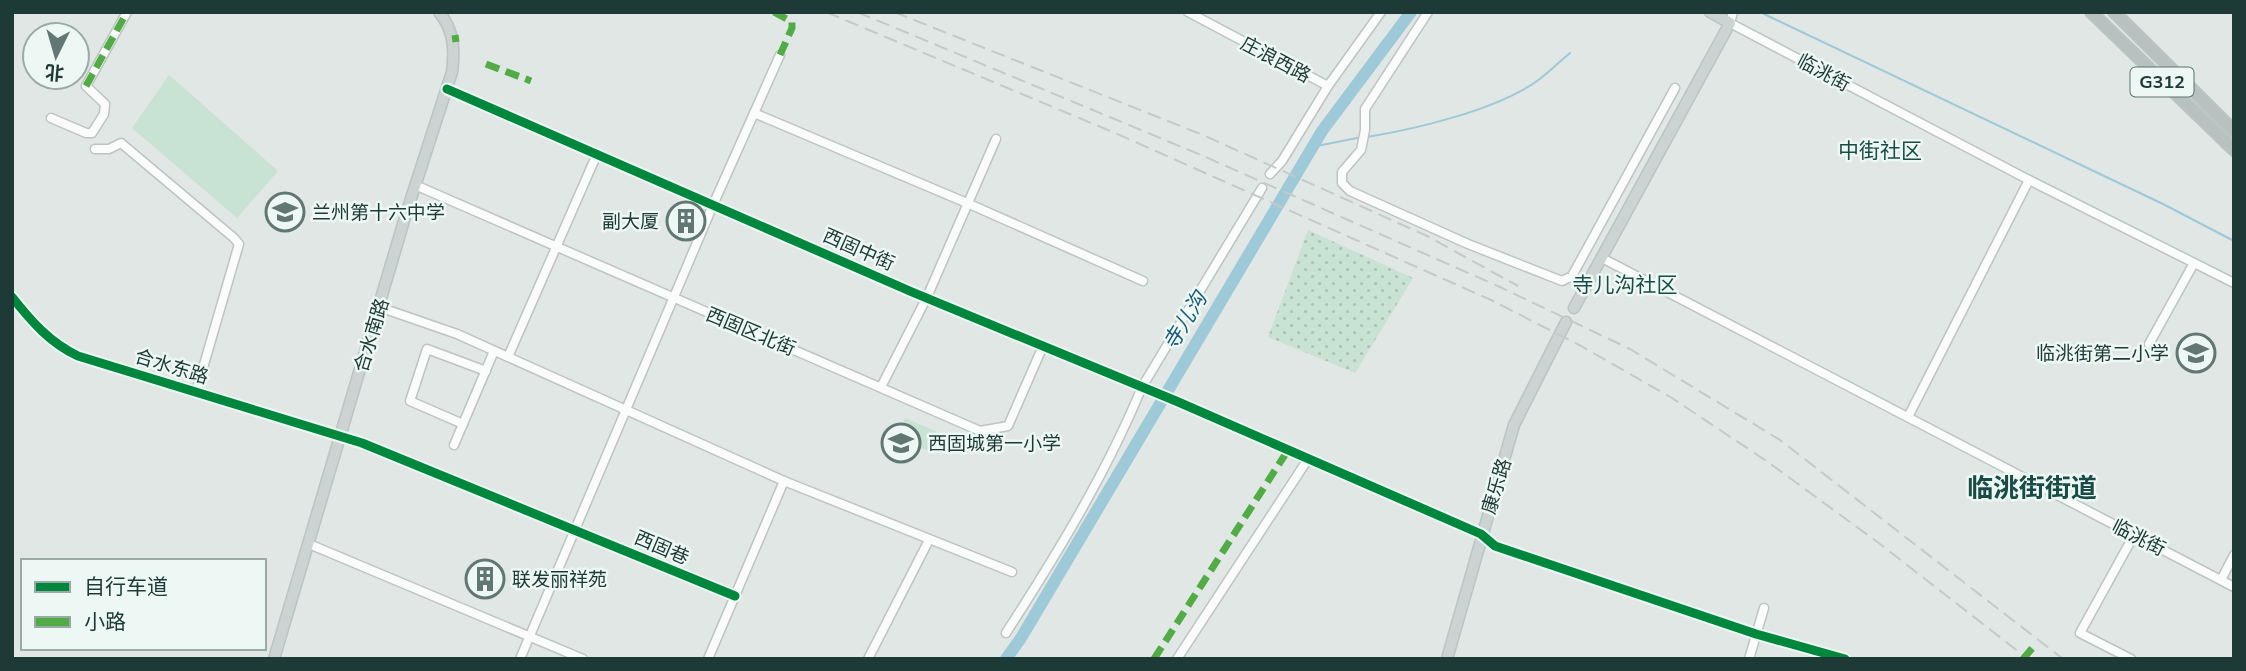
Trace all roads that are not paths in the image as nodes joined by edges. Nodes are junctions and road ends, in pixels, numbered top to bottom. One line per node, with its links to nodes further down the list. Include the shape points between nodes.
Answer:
1 (127, 12): 17 (street, via 86,86 105,104 92,132)
2 (439, 12): 13 (main road, 合水南路, via 450,29 454,49)
3 (1188, 12): 11 (street, 庄浪西路)
4 (1381, 12): 11 (street)
5 (1428, 12): 12 (street, via 1365,109 1364,142 1344,166 1342,183 1349,191 1468,244 1564,281 1572,276)
6 (1710, 12): 9 (main road)
7 (2091, 12): 15 (highway, G312)
8 (2114, 12): 14 (highway, G312)
9 (1732, 18): 24 (street, 临洮街); 30 (main road)
10 (780, 55): 16 (street)
11 (1328, 86): 23 (street)
12 (1675, 88)
13 (447, 89): 22 (street, 西固中街); 25 (main road, 合水南路)
14 (2200, 99): 15 (main road); 18 (highway, G312)
15 (2190, 108): 21 (highway, G312)
16 (754, 113): 27 (street); 28 (street)
17 (51, 118)
18 (2234, 131)
19 (996, 139): 27 (street)
20 (95, 149): 47 (street, via 121,143 239,244)
21 (2234, 150)
22 (597, 154): 28 (street, 西固中街); 29 (street)
23 (1270, 174)
24 (2029, 180): 31 (street, 临洮街); 49 (street)
25 (415, 185): 29 (street, 西固区北街); 37 (main road, 合水南路)
26 (1262, 188): 46 (street)
27 (967, 203): 32 (street); 35 (street)
28 (713, 205): 35 (street, 西固中街); 36 (street)
29 (556, 247): 36 (street, 西固区北街); 43 (street)
30 (1602, 258): 38 (main road); 49 (street, 临洮街)
31 (2194, 263): 33 (street, 临洮街); 40 (street)
32 (1143, 281)
33 (2234, 283)
34 (12, 297): 47 (street, 合水东路, via 33,323 67,351)
35 (926, 297): 41 (street, 西固中街); 45 (street)
36 (673, 298): 45 (street, 西固区北街); 48 (street)
37 (379, 307): 42 (street); 51 (main road, 合水南路)
38 (1574, 308)
39 (1566, 322): 56 (main road, 康乐路, via 1517,418)
40 (2149, 344)
41 (1043, 346): 45 (street, 西固区北街, via 1008,426 980,431); 46 (street, 西固中街)
42 (494, 351): 43 (street); 44 (street)
43 (508, 357): 48 (street)
44 (485, 371): 50 (street); 50 (street, via 427,349 410,401)
45 (881, 387)
46 (1142, 387): 53 (street, 西固中街); 66 (street, via 1063,543)
47 (196, 392): 51 (street, 合水东路)
48 (626, 408): 54 (street); 55 (street)
49 (1908, 417): 57 (street, 临洮街)
50 (463, 424): 52 (street)
51 (341, 436): 55 (street, 合水东路); 59 (main road, 合水南路)
52 (454, 446)
53 (1308, 459): 56 (street, 西固中街); 74 (street)
54 (784, 481): 58 (street); 64 (street)
55 (575, 530): 64 (street, 西固巷); 68 (street)
56 (1481, 534): 67 (street, 西固中街, via 1495,546); 75 (main road, 康乐路)
57 (2134, 535): 62 (street, 临洮街); 78 (street, via 2080,633)
58 (929, 540): 61 (street); 73 (street)
59 (309, 544): 68 (street); 69 (main road, 合水南路)
60 (2234, 555): 62 (street)
61 (1012, 572)
62 (2221, 580): 63 (street, 临洮街)
63 (2234, 587)
64 (735, 596): 72 (street)
65 (1764, 608): 67 (street)
66 (1006, 633)
67 (1756, 634): 76 (street); 77 (street, 西固中街)
68 (530, 637): 70 (street); 71 (street)
69 (276, 658)
70 (520, 659)
71 (583, 659)
72 (708, 659)
73 (868, 659)
74 (1177, 659)
75 (1447, 659)
76 (1749, 659)
77 (1845, 659)
78 (2131, 659)

